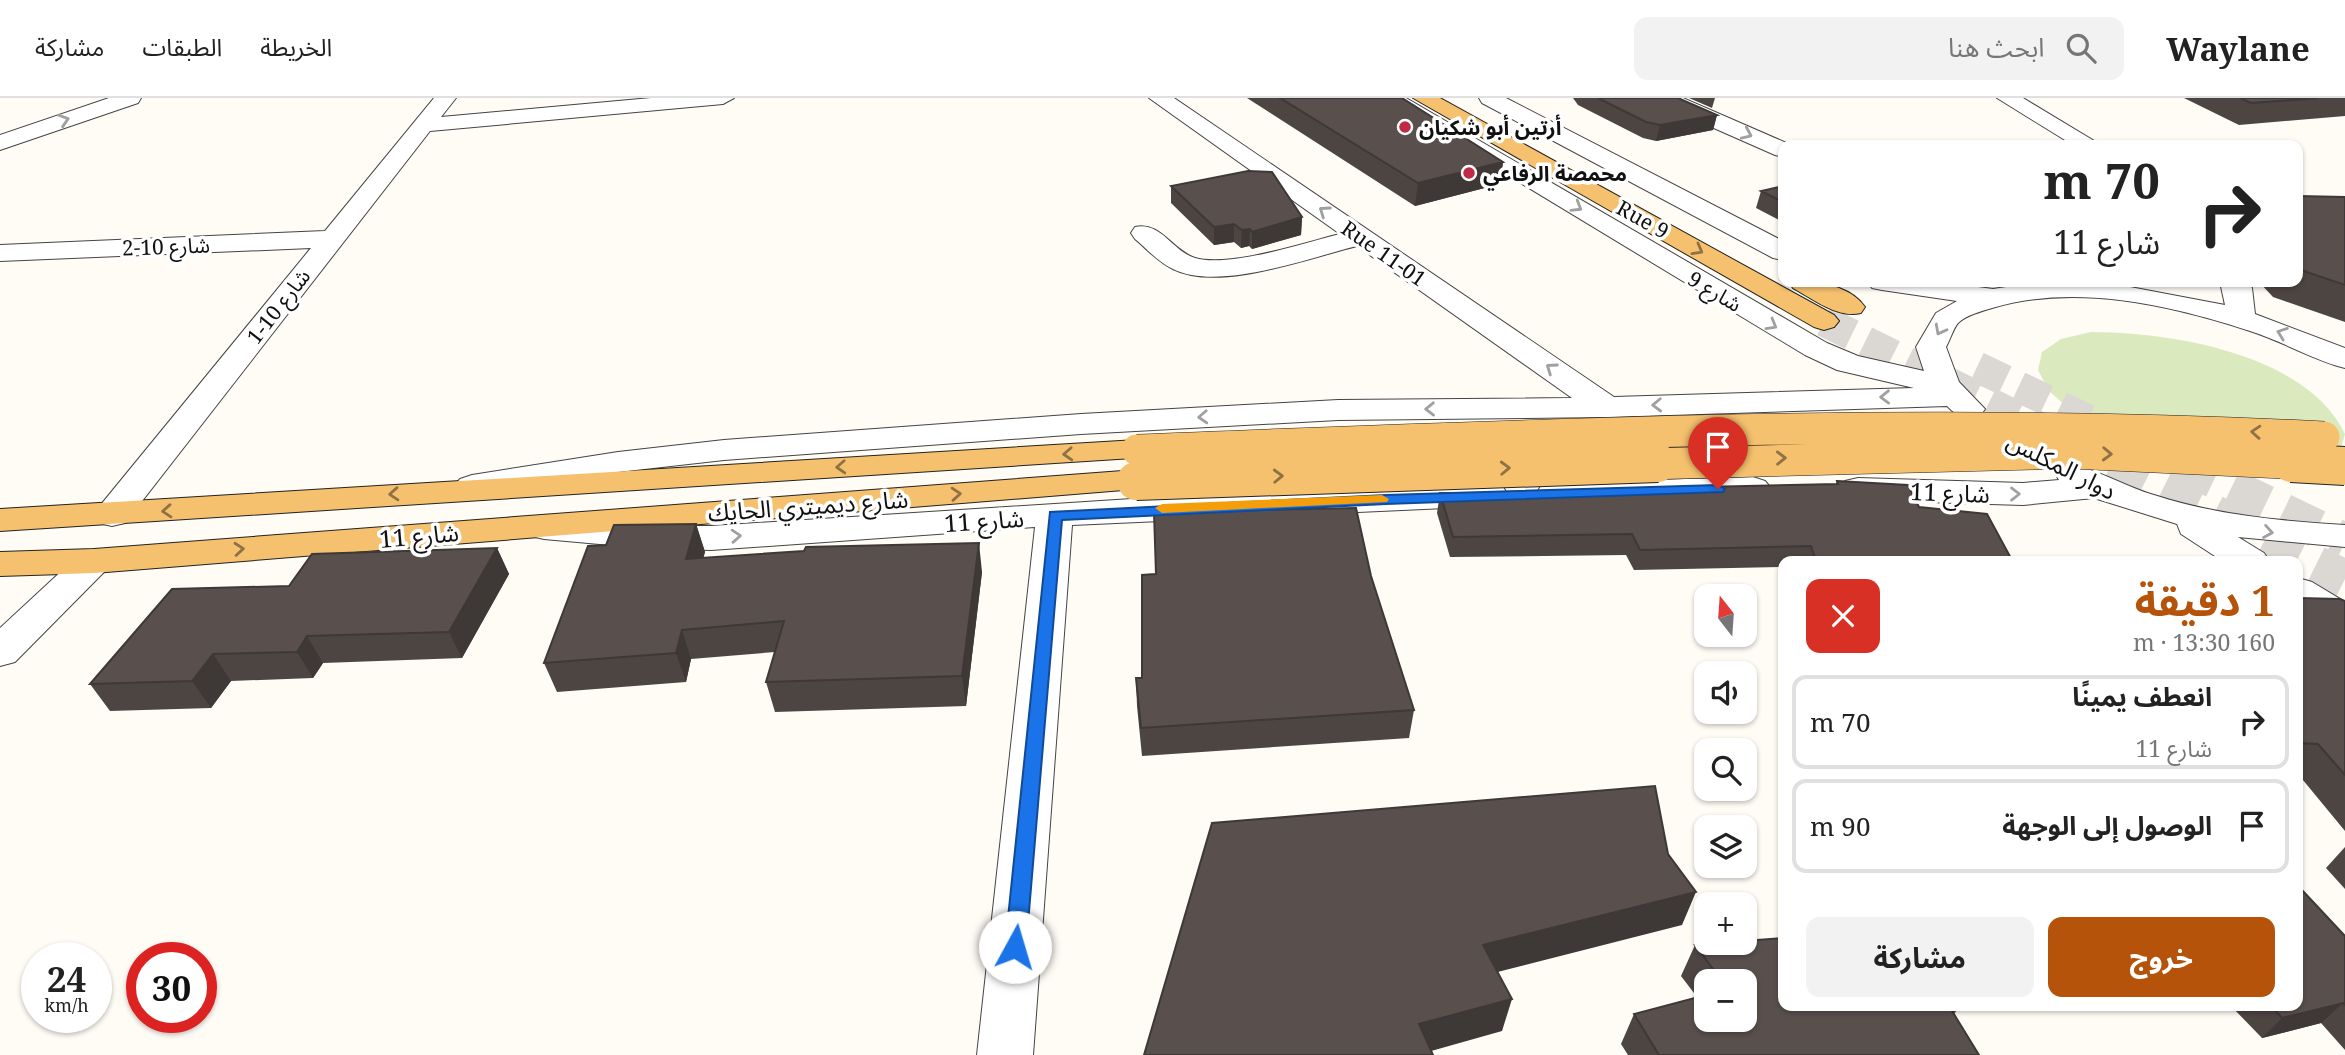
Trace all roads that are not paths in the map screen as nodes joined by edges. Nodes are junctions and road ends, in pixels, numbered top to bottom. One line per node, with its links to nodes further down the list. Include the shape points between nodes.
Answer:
1 (130, 98): 16 (street, one-way to 1)
2 (445, 98): 13 (street, شارع 10-1)
3 (523, 98): 12 (street)
4 (723, 98): 12 (street)
5 (1160, 98): 19 (street, Rue 11-01, one-way to 5)
6 (1391, 98): 35 (street, شارع 9, one-way to 35, via 1816,349 1848,363)
7 (1424, 98): 33 (main road, Rue 9, one-way to 33)
8 (1467, 98): 23 (main road)
9 (1490, 98): 21 (street)
10 (1665, 98): 17 (street, one-way to 17)
11 (2013, 101): 14 (street); 15 (street)
12 (484, 120): 13 (street)
13 (424, 125): 20 (street, شارع 10-1)
14 (2064, 140)
15 (2080, 140)
16 (0, 143)
17 (1778, 148)
18 (1144, 233): 19 (street, via 1185,265 1200,268 1259,261)
19 (1361, 237): 36 (street, Rue 11-01, one-way to 19)
20 (331, 239): 22 (street, شارع 10-2); 43 (street, شارع 10-1)
21 (1778, 249)
22 (0, 253)
23 (1778, 269)
24 (1813, 287): 31 (main road)
25 (1918, 287): 30 (street)
26 (2082, 287): 30 (street)
27 (2115, 287): 29 (street)
28 (2237, 287): 32 (street)
29 (2154, 289): 32 (street)
30 (1989, 297): 35 (street, one-way to 35, via 1947,317 1931,347)
31 (1851, 307)
32 (2241, 318): 34 (street, one-way to 32)
33 (1824, 321)
34 (2345, 359)
35 (1949, 391): 36 (street, شارع 11, one-way to 36); 40 (street, دوار المكلس, via 2009,443)
36 (1607, 407): 41 (street, شارع 11, one-way to 41, via 1338,410 1054,426 711,452)
37 (2345, 439): 38 (main road, one-way to 38, bridge, via 2225,430 1936,425 1738,428)
38 (1136, 466): 39 (main road, one-way to 39, bridge, via 1952,454 2083,454); 41 (main road, شارع 11, one-way to 41); 46 (main road, شارع ديميتري الحايك, one-way to 38)
39 (2345, 466)
40 (2096, 487): 42 (street, دوار المكلس); 44 (street, شارع 11, one-way to 40, via 1480,495 1802,487 2023,494)
41 (440, 491): 43 (main road, شارع 11, one-way to 43)
42 (2172, 512): 47 (street, دوار المكلس, one-way to 47, via 2277,534); 48 (street)
43 (113, 515): 45 (main road, شارع 11)
44 (1055, 515): 46 (street, شارع 11, one-way to 44, via 711,538); 54 (street)
45 (0, 520)
46 (521, 526): 49 (main road, شارع 11, one-way to 46)
47 (2345, 536)
48 (2242, 556)
49 (94, 561): 50 (main road, شارع 11); 53 (street)
50 (0, 564)
51 (2303, 594): 52 (street)
52 (2345, 620)
53 (0, 652)
54 (1004, 1055)

